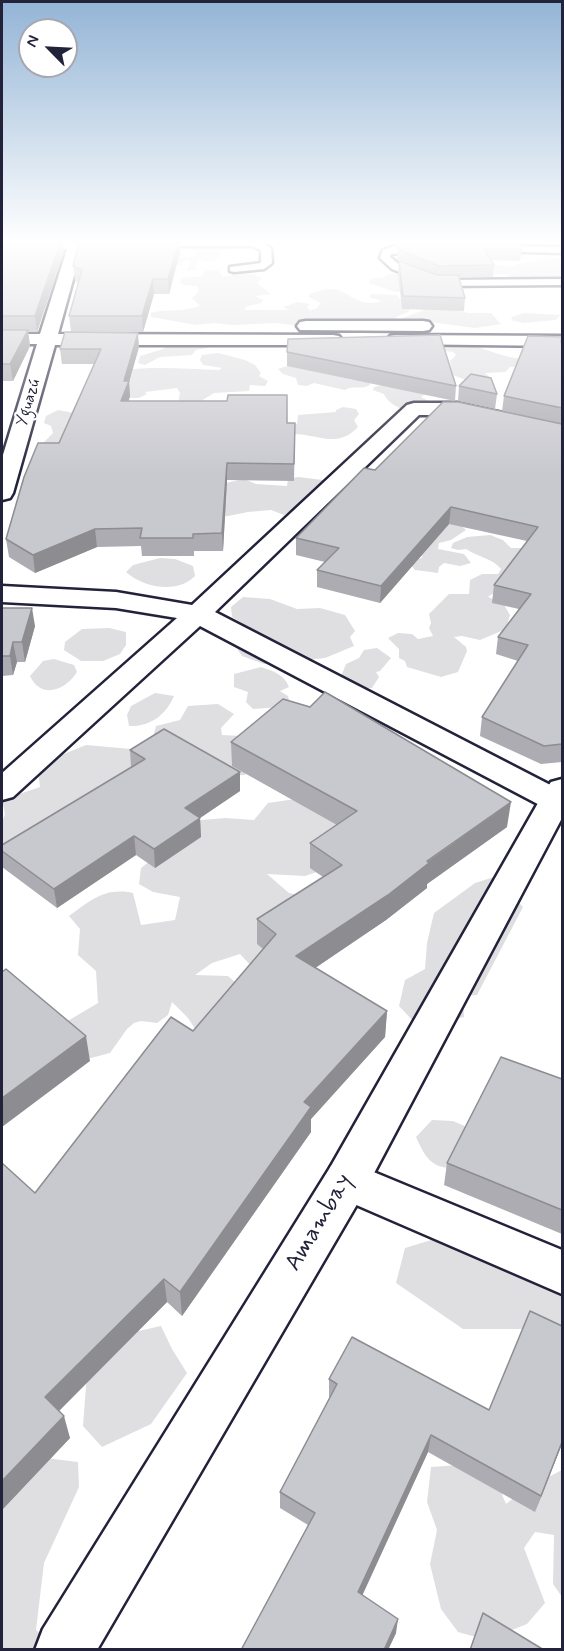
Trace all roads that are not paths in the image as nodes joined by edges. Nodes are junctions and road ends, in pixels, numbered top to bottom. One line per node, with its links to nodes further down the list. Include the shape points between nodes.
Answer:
1 (53, 320): 4 (street, Yguazú)
2 (2, 326): 4 (street)
3 (562, 327): 4 (street)
4 (50, 332): 5 (street); 6 (street); 8 (street, Yguazú)
5 (2, 339)
6 (562, 341)
7 (562, 432): 10 (street, via 456,410 414,409)
8 (2, 493)
9 (2, 594): 10 (street, via 116,600)
10 (198, 614): 11 (street); 12 (street)
11 (2, 790)
12 (560, 798): 13 (street, Amambay)
13 (347, 1180): 14 (street); 15 (street, Amambay)
14 (562, 1272)
15 (64, 1650)

